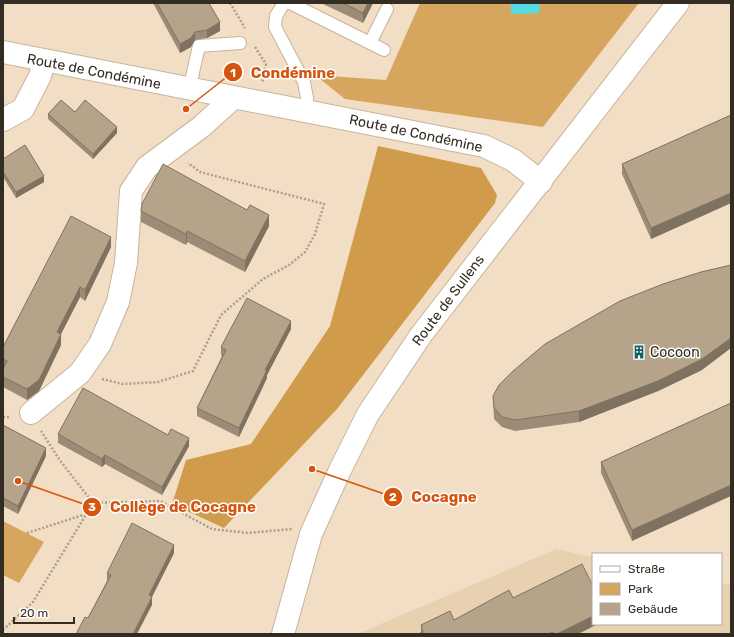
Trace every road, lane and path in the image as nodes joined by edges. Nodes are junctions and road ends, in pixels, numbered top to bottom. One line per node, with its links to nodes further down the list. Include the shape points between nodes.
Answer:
1 (284, 3): 14 (lane, via 276,16 275,27 304,82)
2 (290, 3): 6 (lane)
3 (678, 3): 17 (street, Route de Sullens)
4 (387, 9): 6 (lane)
5 (240, 43): 12 (lane, via 199,46)
6 (370, 43): 7 (lane)
7 (384, 50)
8 (3, 52): 9 (street, Route de Condémine)
9 (44, 62): 12 (street, Route de Condémine); 15 (street, via 40,76 23,109)
10 (266, 64): 11 (path)
11 (261, 89)
12 (189, 90): 13 (street, Route de Condémine)
13 (233, 98): 14 (street, Route de Condémine); 16 (street, via 201,127)
14 (306, 112): 17 (street, Route de Condémine, via 484,146 513,160)
15 (3, 120)
16 (168, 150): 18 (street, via 147,167 131,191 126,263 118,302 100,344); 18 (path, via 200,172 324,204 315,234 305,252 289,265 263,279 221,315 194,371 158,382 123,384)
17 (541, 182): 26 (street, Route de Sullens, via 421,334 368,414 311,534)
18 (80, 373): 19 (street)
19 (31, 413): 20 (path); 21 (path, via 59,459)
20 (3, 417)
21 (93, 503): 22 (path); 23 (path, via 160,501 212,529 248,533)
22 (87, 514): 24 (path); 25 (path, via 33,602)
23 (293, 529)
24 (27, 533)
25 (3, 630)
26 (283, 634)

